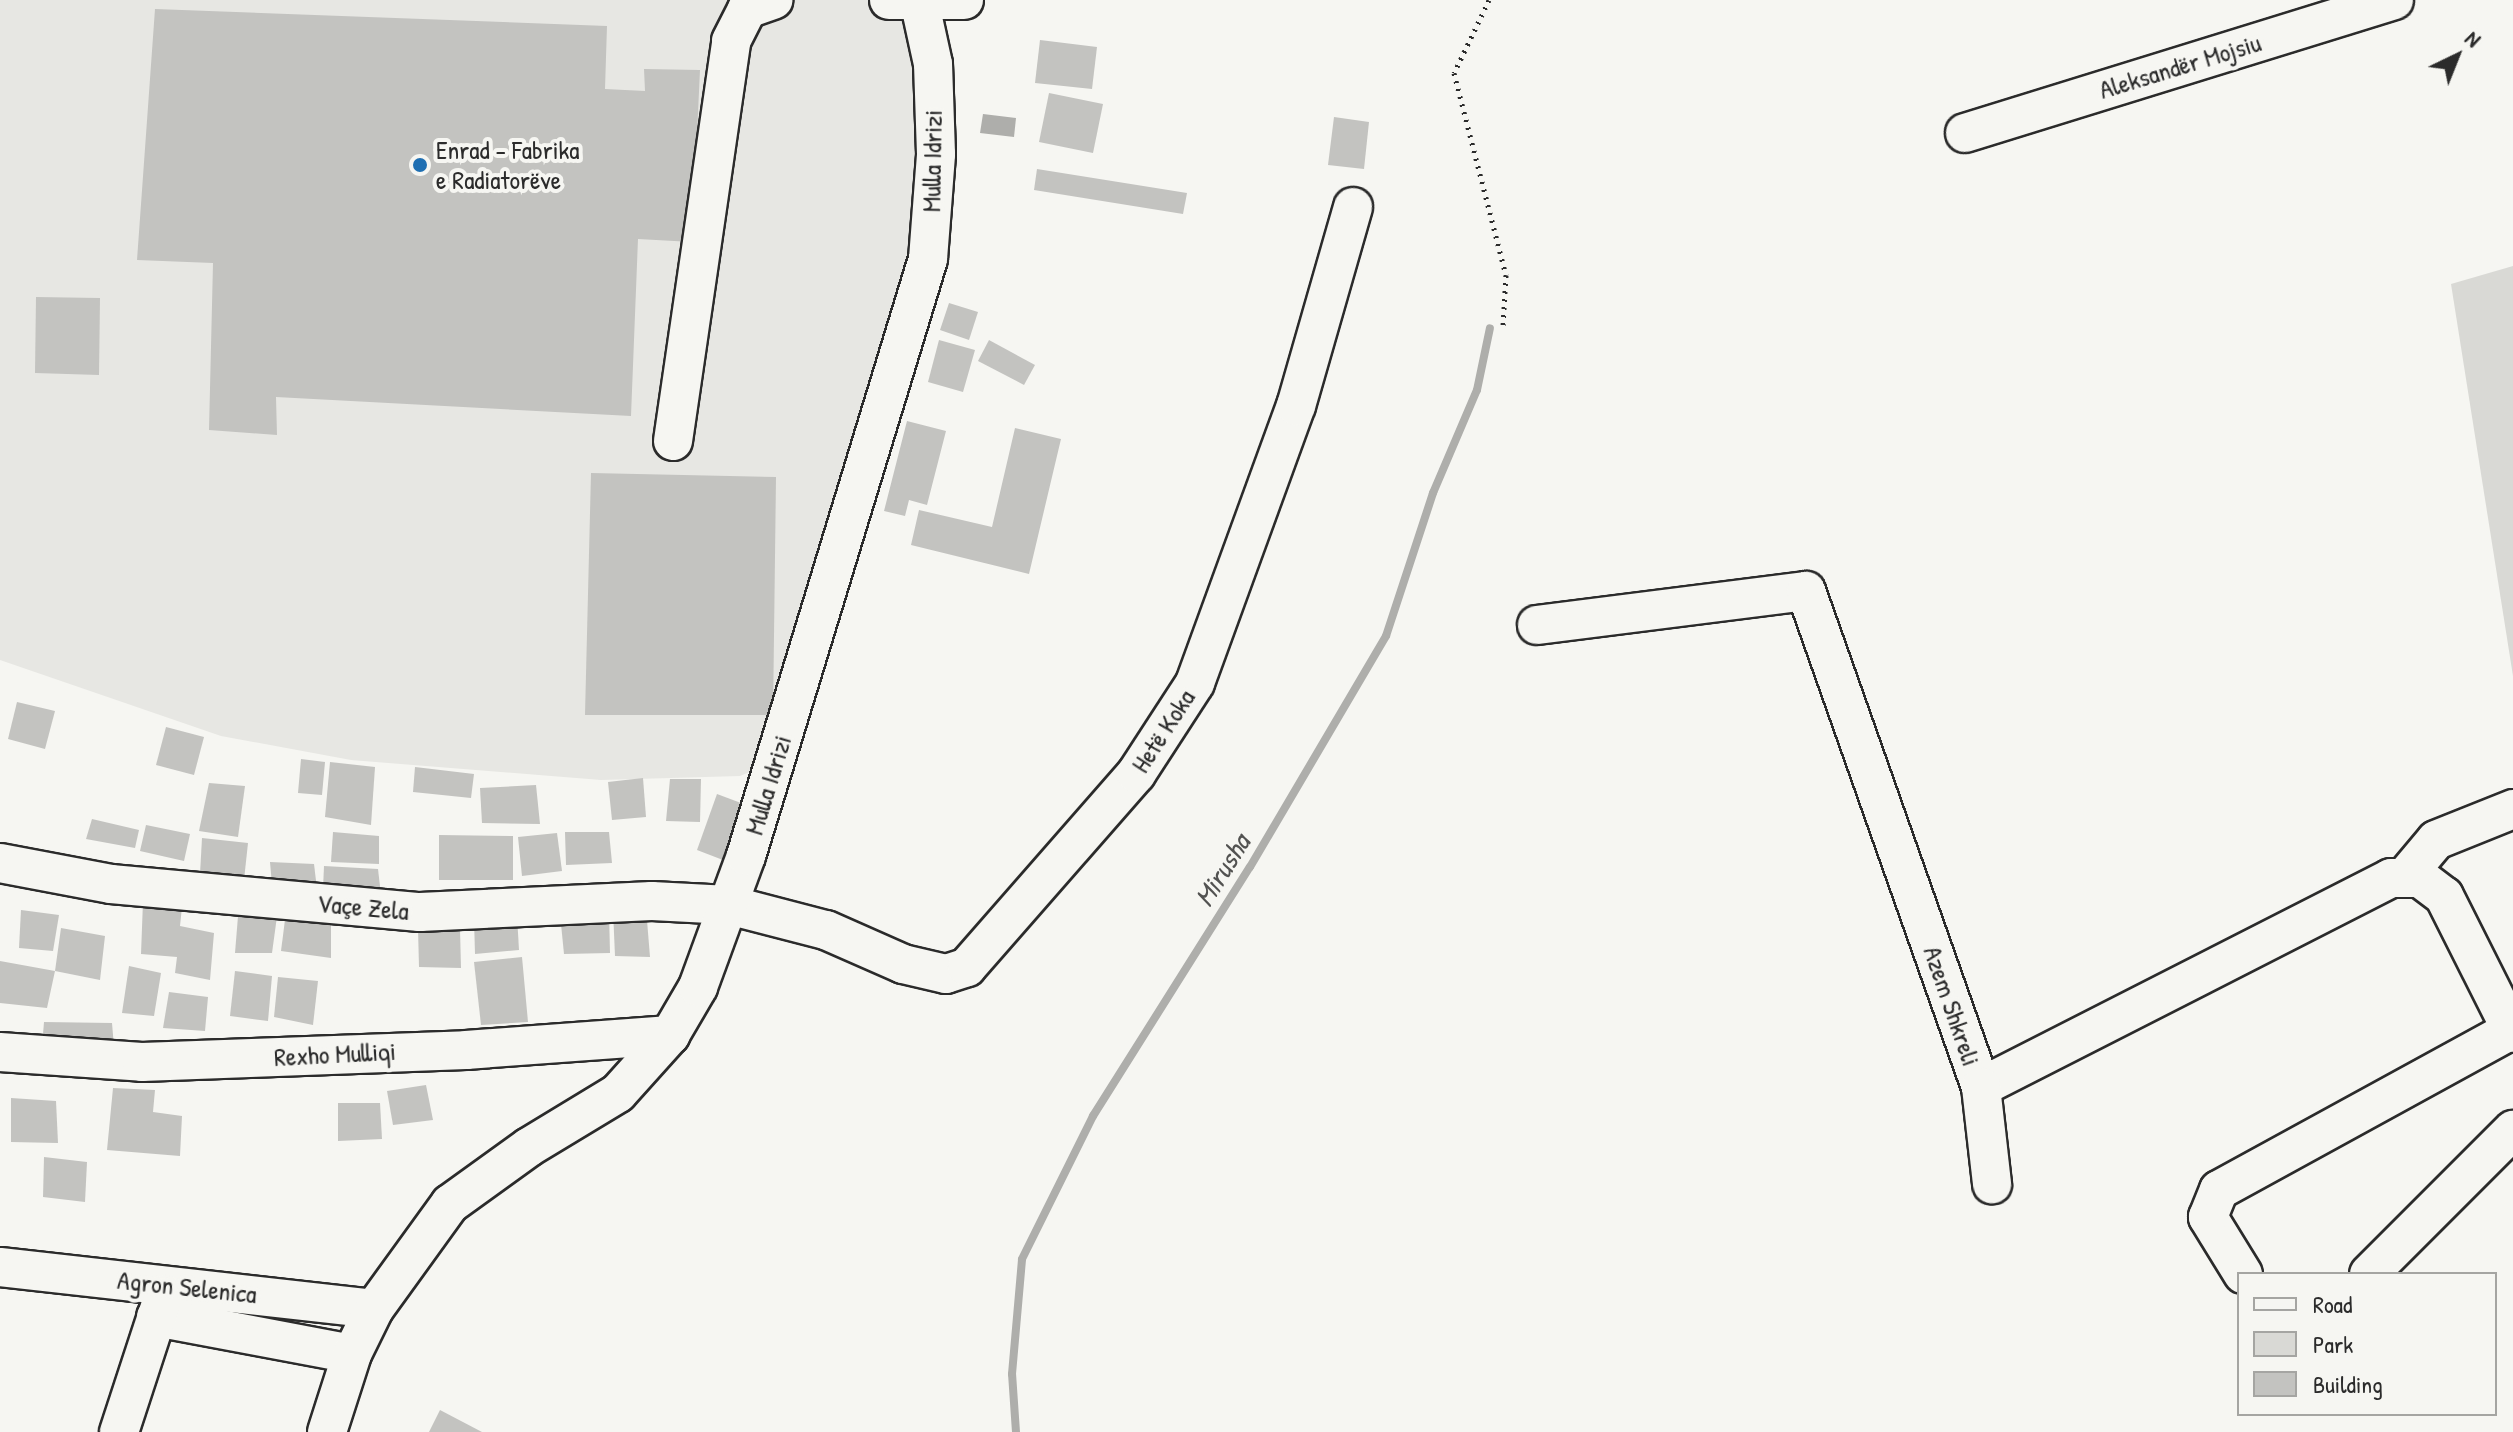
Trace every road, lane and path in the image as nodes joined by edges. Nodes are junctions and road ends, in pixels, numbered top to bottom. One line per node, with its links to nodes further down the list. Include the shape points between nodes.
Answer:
1 (773, 0): 10 (street, via 747,9 731,41)
2 (889, 0): 3 (street)
3 (919, 0): 4 (street); 15 (street, Mulla Idrizi, via 934,94 928,259)
4 (964, 0)
5 (1489, 0): 9 (path, via 1454,73 1506,275)
6 (2394, 0): 7 (street, Aleksandër Mojsiu)
7 (1965, 133)
8 (1353, 207): 15 (street, Hetë Koka, via 1296,406 1195,683 1136,774 995,940 967,967 946,974 903,964 826,930)
9 (1503, 326)
10 (673, 441)
11 (1537, 625): 19 (street, Azem Shkreli, via 1806,591)
12 (2513, 809): 14 (street, via 2436,840)
13 (0, 863): 15 (street, Vaçe Zela, via 111,884 420,912 652,901)
14 (2405, 877): 16 (street, via 2420,878 2444,896); 19 (street, Azem Shkreli, via 2391,878)
15 (729, 905): 17 (street, Mulla Idrizi, via 698,987)
16 (2512, 1031): 23 (street, via 2219,1190 2208,1217)
17 (670, 1035): 18 (street, Rexho Mulliqi, via 466,1050 142,1062); 26 (street, Mulla Idrizi, via 618,1093 529,1147 450,1204)
18 (0, 1052)
19 (1981, 1087): 21 (street)
20 (2513, 1130): 24 (street)
21 (1992, 1184)
22 (0, 1267): 25 (street, Agron Selenica)
23 (2242, 1272)
24 (2371, 1272)
25 (162, 1300): 26 (street, Agron Selenica); 27 (street); 28 (street)
26 (374, 1309): 27 (street, Mulla Idrizi)
27 (352, 1354): 29 (street, Mulla Idrizi)
28 (119, 1432)
29 (327, 1432)

